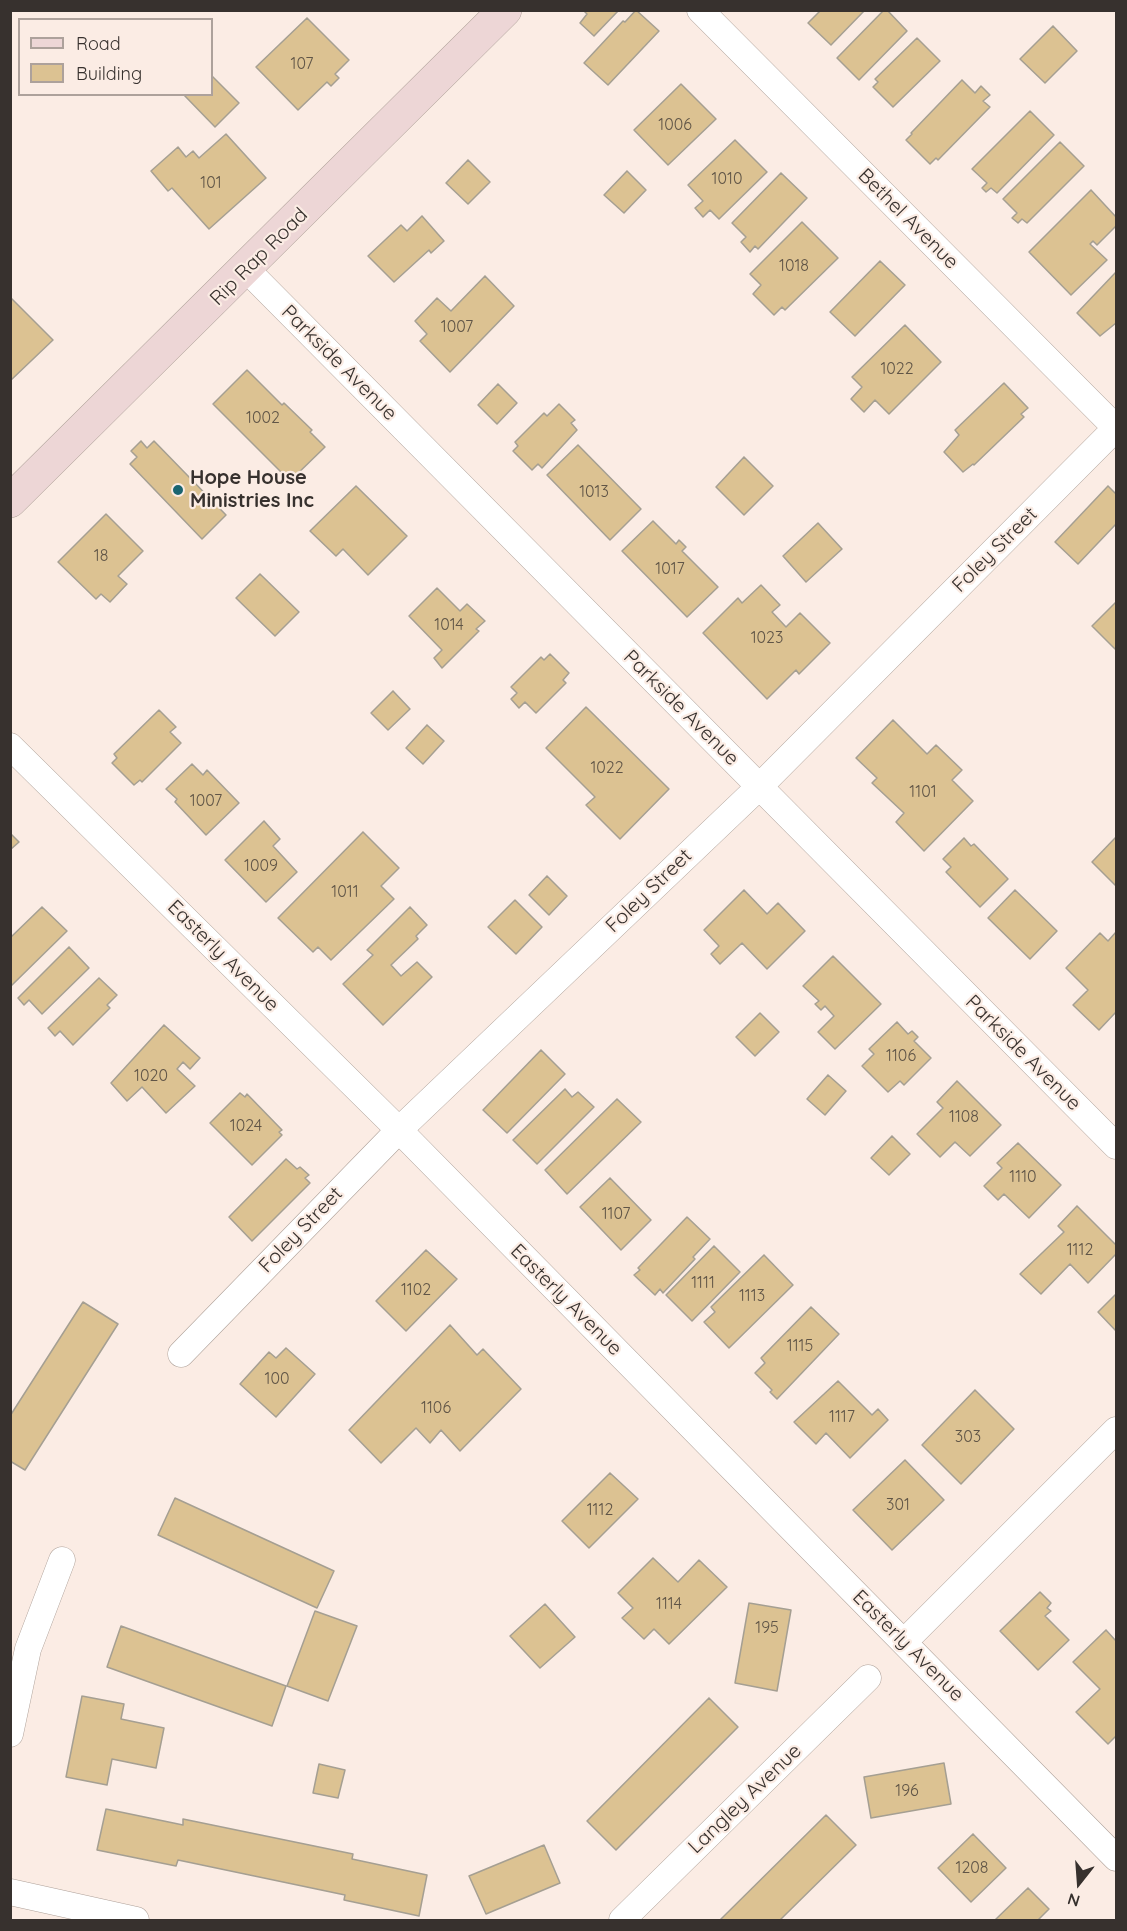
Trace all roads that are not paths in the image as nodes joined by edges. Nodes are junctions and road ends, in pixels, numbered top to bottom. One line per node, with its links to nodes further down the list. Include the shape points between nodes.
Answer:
1 (506, 10): 3 (main road, Rip Rap Road)
2 (700, 10): 4 (street, Bethel Avenue)
3 (246, 269): 5 (main road, Rip Rap Road); 7 (street, Parkside Avenue)
4 (1116, 428): 7 (street, Foley Street)
5 (10, 501)
6 (10, 746): 8 (street, Easterly Avenue)
7 (759, 787): 8 (street, Foley Street); 9 (street, Parkside Avenue)
8 (399, 1130): 10 (street, Foley Street); 13 (street, Easterly Avenue)
9 (1116, 1146)
10 (181, 1354)
11 (1116, 1430): 13 (street)
12 (62, 1560): 15 (street, via 28,1648)
13 (904, 1642): 16 (street, Easterly Avenue)
14 (868, 1678): 19 (street, Langley Avenue)
15 (10, 1734)
16 (1116, 1858)
17 (10, 1892): 18 (street)
18 (136, 1920)
19 (622, 1920)

